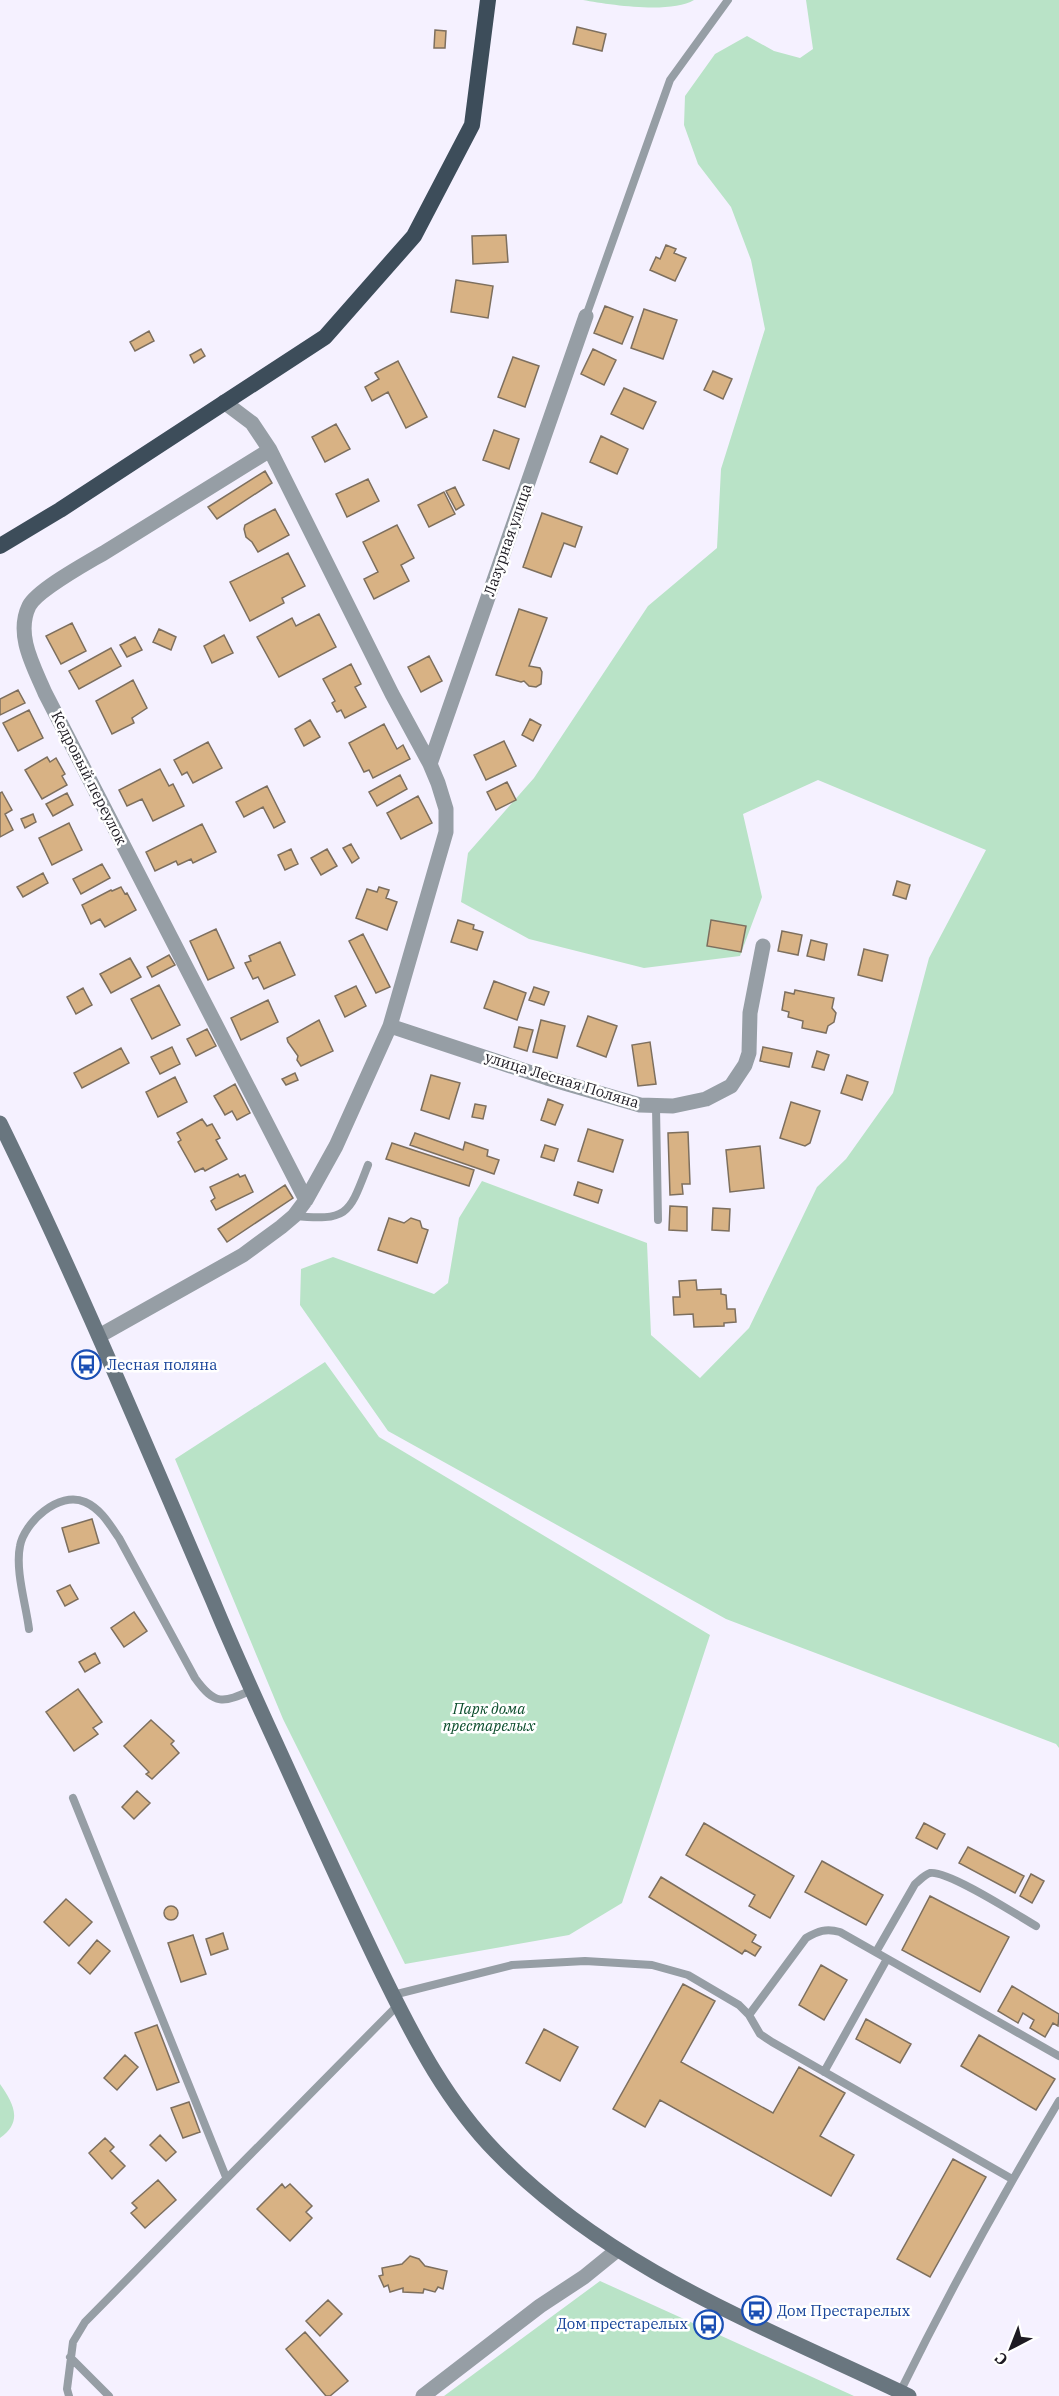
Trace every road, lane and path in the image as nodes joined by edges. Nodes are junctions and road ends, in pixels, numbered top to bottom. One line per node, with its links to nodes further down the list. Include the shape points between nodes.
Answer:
1 (488, 0): 4 (highway, via 472,125 414,236 325,338)
2 (728, 0): 3 (lane, via 670,81)
3 (586, 316): 7 (street, Лазурная улица)
4 (224, 402): 5 (street, via 252,423); 6 (highway)
5 (270, 450): 7 (street); 13 (street, Кедровый переулок, via 38,596 30,605 24,632 27,650 45,693)
6 (0, 546)
7 (430, 764): 9 (street, via 446,809 444,843)
8 (763, 946): 10 (street, улица Лесная Поляна, via 750,1013 749,1053 742,1071 731,1086 706,1099)
9 (390, 1026): 10 (street, улица Лесная Поляна, via 569,1084); 13 (street, via 336,1146)
10 (656, 1107): 15 (lane)
11 (0, 1123): 16 (main road)
12 (368, 1165): 14 (lane, via 348,1209 328,1217)
13 (306, 1200): 14 (street)
14 (294, 1216): 16 (street, via 243,1255)
15 (658, 1220)
16 (99, 1336): 18 (main road)
17 (29, 1629): 18 (lane, via 19,1559 25,1531 62,1502 85,1501 102,1515 119,1538 206,1694 229,1700)
18 (252, 1690): 23 (main road)
19 (73, 1798): 28 (lane)
20 (1036, 1926): 21 (lane, via 951,1878 930,1873 915,1884)
21 (876, 1952): 22 (lane); 24 (lane, via 840,1932 818,1931 795,1950)
22 (887, 1959): 25 (lane); 26 (lane)
23 (396, 2000): 24 (lane, via 512,1965 585,1961 652,1965 688,1975); 28 (lane); 30 (main road, via 436,2076 495,2152)
24 (749, 2015): 26 (lane, via 764,2037)
25 (1059, 2056)
26 (824, 2072): 29 (lane)
27 (1059, 2101): 29 (lane)
28 (226, 2177): 31 (lane, via 85,2322 77,2332)
29 (1012, 2179): 32 (lane, via 932,2328)
30 (616, 2251): 32 (main road, via 709,2303); 35 (street)
31 (70, 2357): 33 (lane); 34 (lane)
32 (904, 2394)
33 (69, 2396)
34 (109, 2396)
35 (423, 2396)

